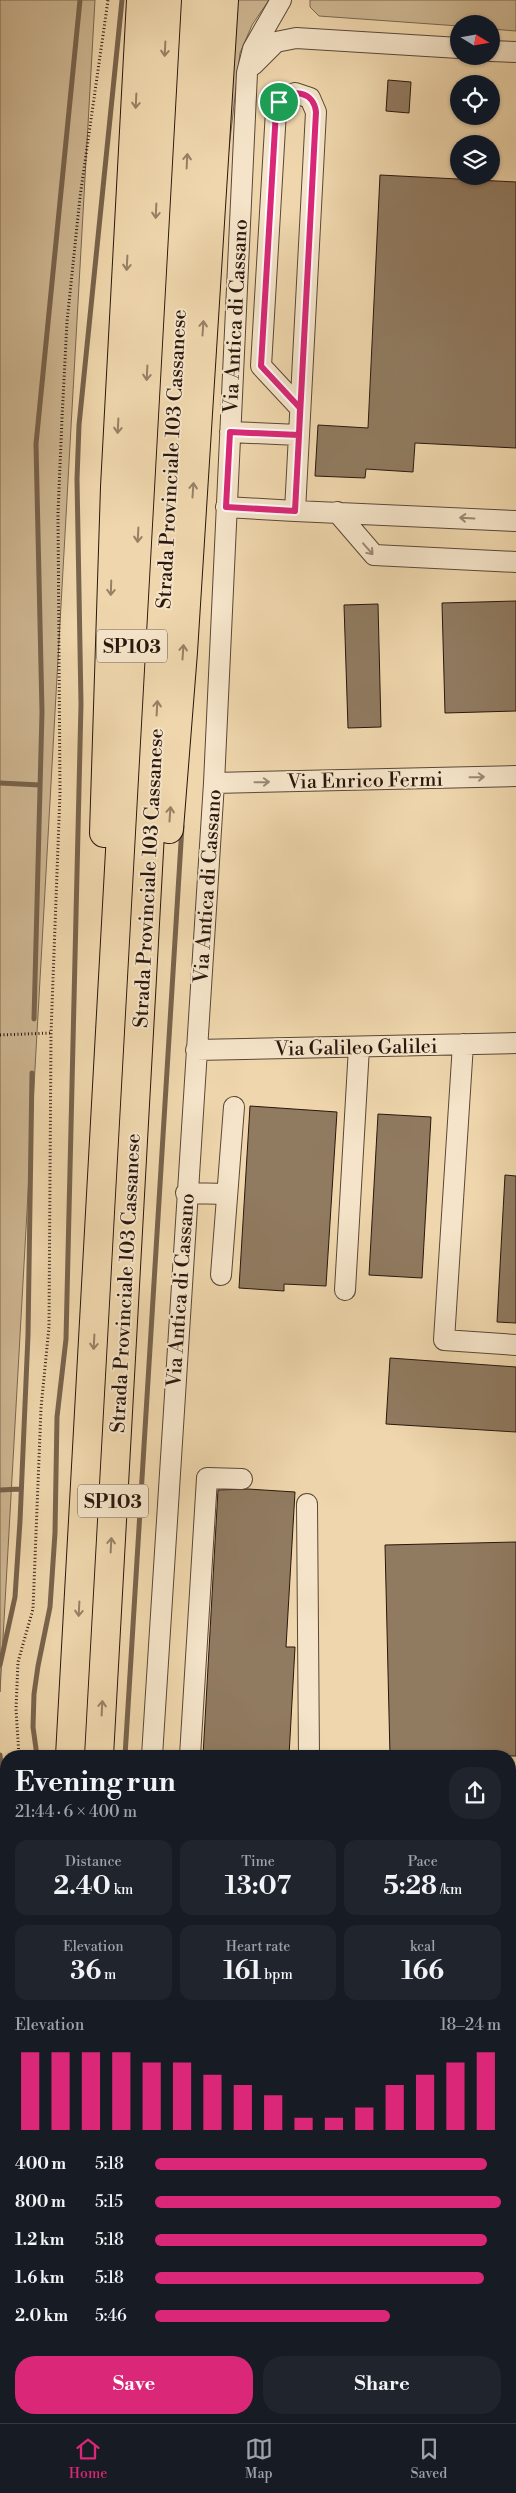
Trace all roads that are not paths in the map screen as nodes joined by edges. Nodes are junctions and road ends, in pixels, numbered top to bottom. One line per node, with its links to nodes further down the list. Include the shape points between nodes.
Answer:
1 (141, 0): 32 (highway, SP103, one-way to 32, via 114,486 98,1031)
2 (168, 0): 32 (highway, Strada Provinciale 103 Cassanese / SP103, one-way to 32)
3 (196, 0): 29 (highway, Strada Provinciale 103 Cassanese / SP103, one-way to 3)
4 (224, 0): 29 (highway, SP103, one-way to 4, via 146,1123 179,701)
5 (288, 0): 6 (street, Via Antica di Cassano)
6 (275, 12): 7 (street, via 274,23 278,30); 11 (street, Via Antica di Cassano, via 253,49)
7 (296, 38): 8 (street); 11 (street, via 273,44)
8 (450, 47)
9 (500, 51): 10 (street)
10 (516, 52)
11 (247, 74): 13 (street, Via Antica di Cassano)
12 (300, 408): 12 (street, via 316,112 310,98 295,93 281,100 276,111 261,366); 14 (street)
13 (230, 432): 14 (street); 15 (street, Via Antica di Cassano)
14 (299, 435): 16 (street)
15 (226, 507): 16 (street); 21 (street, Via Antica di Cassano)
16 (295, 511): 17 (street)
17 (337, 512): 18 (street, one-way to 17); 19 (street, one-way to 19, via 374,555)
18 (516, 521)
19 (516, 562)
20 (516, 776): 21 (street, Via Enrico Fermi, one-way to 20)
21 (214, 783): 25 (street, Via Antica di Cassano)
22 (516, 1043): 23 (street, Via Galileo Galilei)
23 (463, 1044): 24 (street, Via Galileo Galilei); 33 (street, via 444,1340)
24 (359, 1047): 25 (street, Via Galileo Galilei); 31 (street)
25 (196, 1050): 27 (street, Via Antica di Cassano)
26 (234, 1107): 28 (street)
27 (186, 1193): 28 (street); 38 (street, Via Antica di Cassano)
28 (227, 1194): 30 (street)
29 (128, 1246): 37 (highway, Strada Provinciale 103 Cassanese / SP103, one-way to 29)
30 (221, 1275)
31 (345, 1290)
32 (97, 1293): 36 (highway, Strada Provinciale 103 Cassanese / SP103, one-way to 36)
33 (516, 1345)
34 (242, 1479): 39 (street, via 207,1478)
35 (307, 1504): 40 (street)
36 (70, 1750)
37 (99, 1750)
38 (152, 1750)
39 (190, 1750)
40 (309, 1750)

